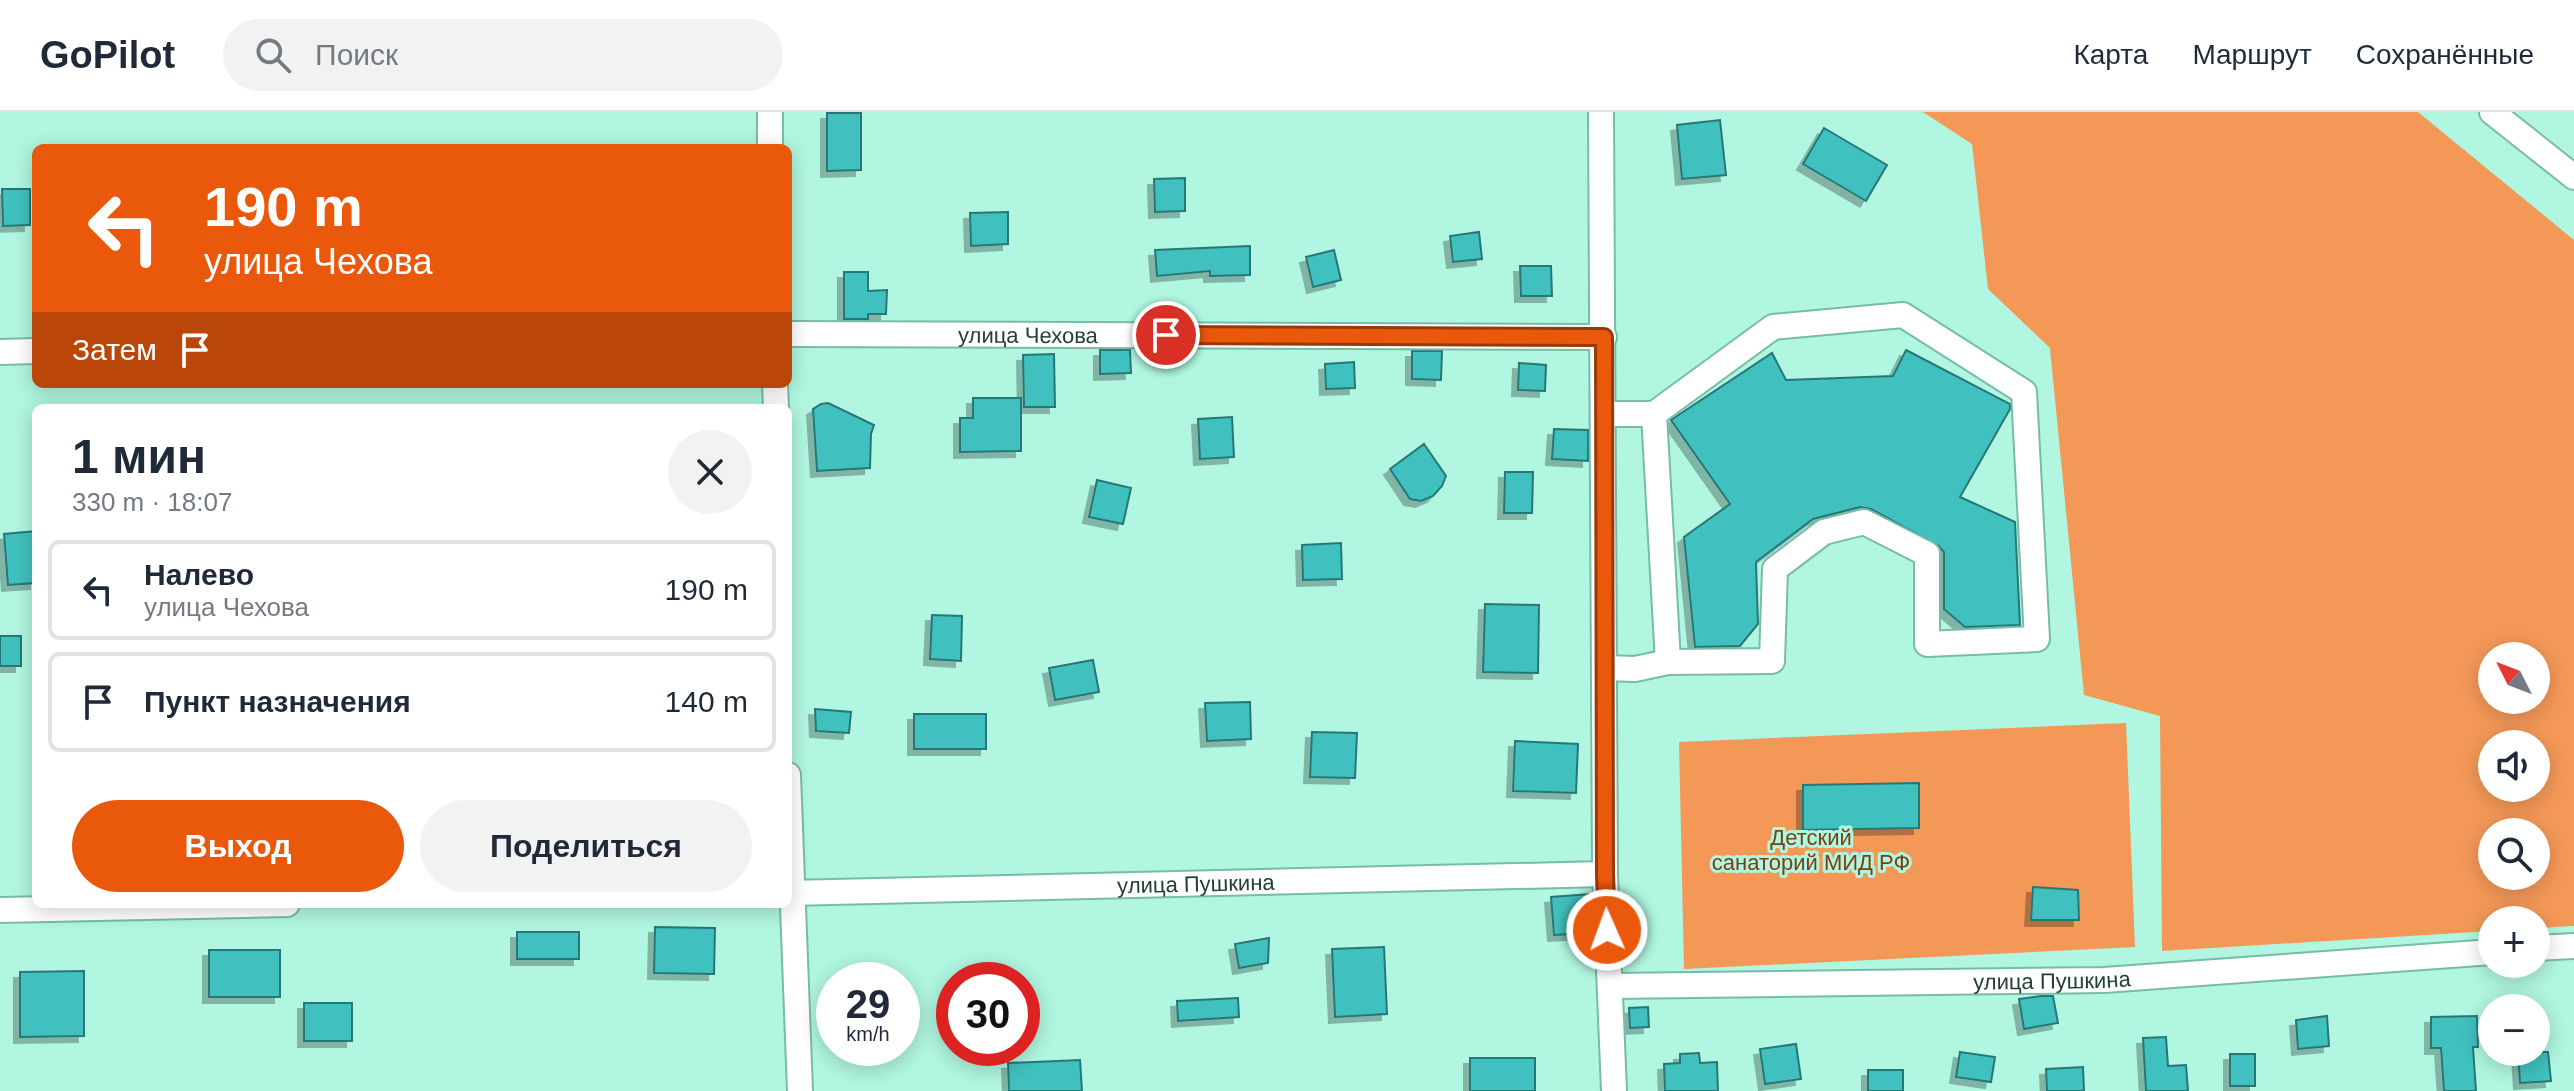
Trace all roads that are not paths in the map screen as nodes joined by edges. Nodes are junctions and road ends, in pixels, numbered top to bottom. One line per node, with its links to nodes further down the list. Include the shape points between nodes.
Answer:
1 (770, 112): 4 (street)
2 (1601, 112): 7 (street)
3 (2492, 112): 5 (street)
4 (770, 144)
5 (2574, 177)
6 (792, 334): 7 (street, улица Чехова)
7 (1604, 337): 10 (street)
8 (32, 351): 9 (street)
9 (0, 352)
10 (1604, 414): 11 (street); 13 (street)
11 (1654, 414): 12 (street); 12 (street, via 1773,327 1903,315 2024,392 2037,639 1927,644 1927,554 1864,522 1824,532 1775,569 1772,661)
12 (1668, 662): 13 (street)
13 (1604, 668): 14 (street)
14 (1605, 874): 15 (street, улица Пушкина); 22 (street)
15 (792, 893)
16 (96, 908): 18 (street)
17 (791, 908): 23 (street)
18 (0, 910)
19 (2574, 946): 20 (street)
20 (2550, 947)
21 (2478, 953): 22 (street, улица Пушкина, via 2104,980)
22 (1610, 986): 24 (street)
23 (800, 1091)
24 (1614, 1091)

